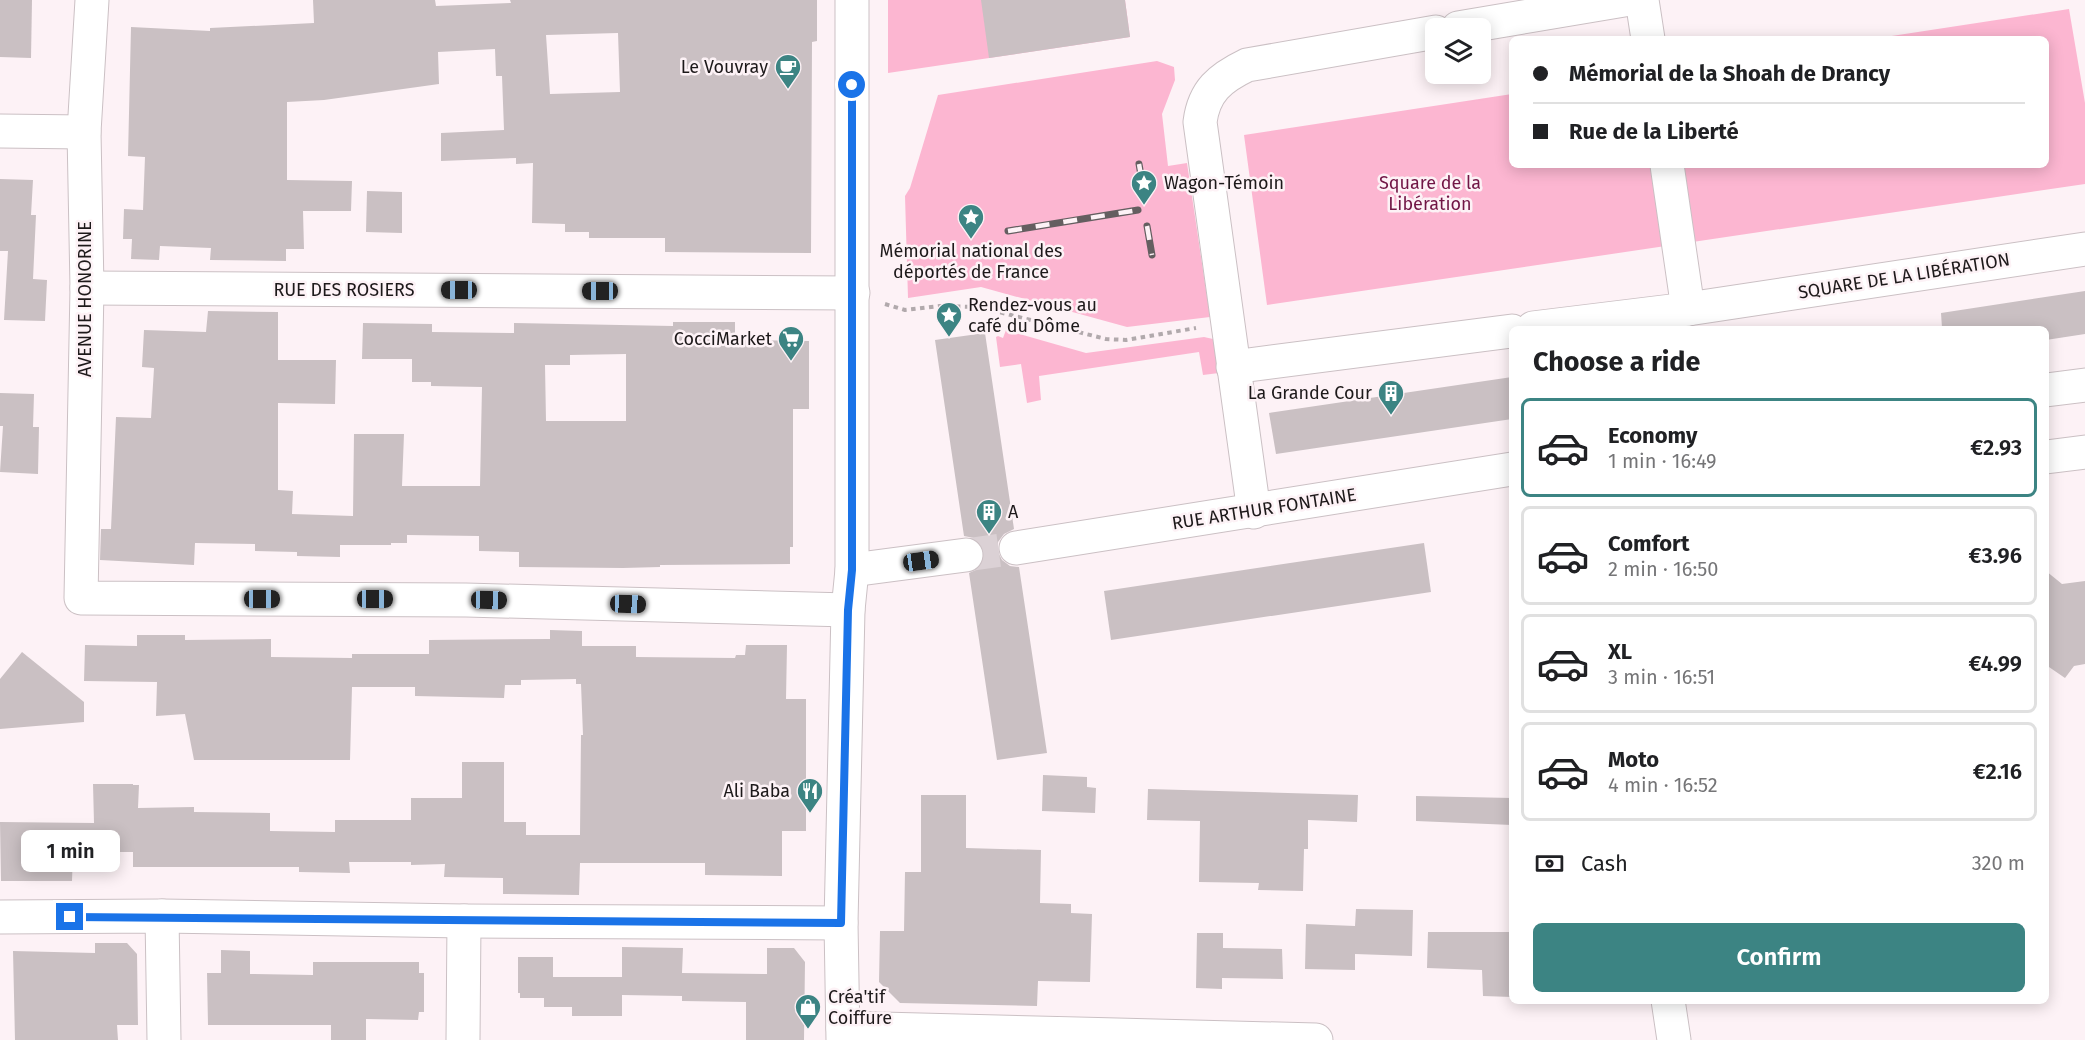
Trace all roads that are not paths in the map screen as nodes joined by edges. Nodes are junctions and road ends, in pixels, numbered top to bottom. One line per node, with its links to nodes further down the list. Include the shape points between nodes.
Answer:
1 (92, 0): 9 (street, AVENUE HONORINE)
2 (852, 0): 13 (street)
3 (1624, 0): 5 (street)
4 (1642, 0): 7 (street)
5 (1491, 22)
6 (1425, 34): 17 (street, via 1247,65 1223,78 1202,105 1200,122)
7 (1648, 36)
8 (0, 131): 9 (street)
9 (84, 132): 12 (street, AVENUE HONORINE)
10 (1667, 168): 14 (street)
11 (2085, 249): 14 (street, SQUARE DE LA LIBÉRATION)
12 (87, 288): 13 (street, RUE DES ROSIERS); 27 (street, AVENUE HONORINE, via 81,598 466,600)
13 (853, 293): 26 (street)
14 (1688, 309): 15 (street, SQUARE DE LA LIBÉRATION)
15 (1549, 326)
16 (1509, 331): 17 (street)
17 (1233, 367): 23 (street)
18 (2085, 385): 19 (street)
19 (2049, 390)
20 (2085, 452): 21 (street)
21 (2049, 457)
22 (1509, 470): 23 (street, RUE ARTHUR FONTAINE)
23 (1254, 512): 24 (street, RUE ARTHUR FONTAINE)
24 (1016, 548)
25 (966, 555): 26 (street)
26 (852, 570): 27 (street)
27 (848, 610): 31 (street)
28 (162, 916): 29 (street); 30 (street); 34 (street)
29 (0, 917)
30 (464, 921): 31 (street); 35 (street)
31 (841, 923): 33 (street)
32 (1669, 1004): 37 (street)
33 (843, 1034): 36 (street)
34 (164, 1040)
35 (463, 1040)
36 (1316, 1040)
37 (1674, 1040)

